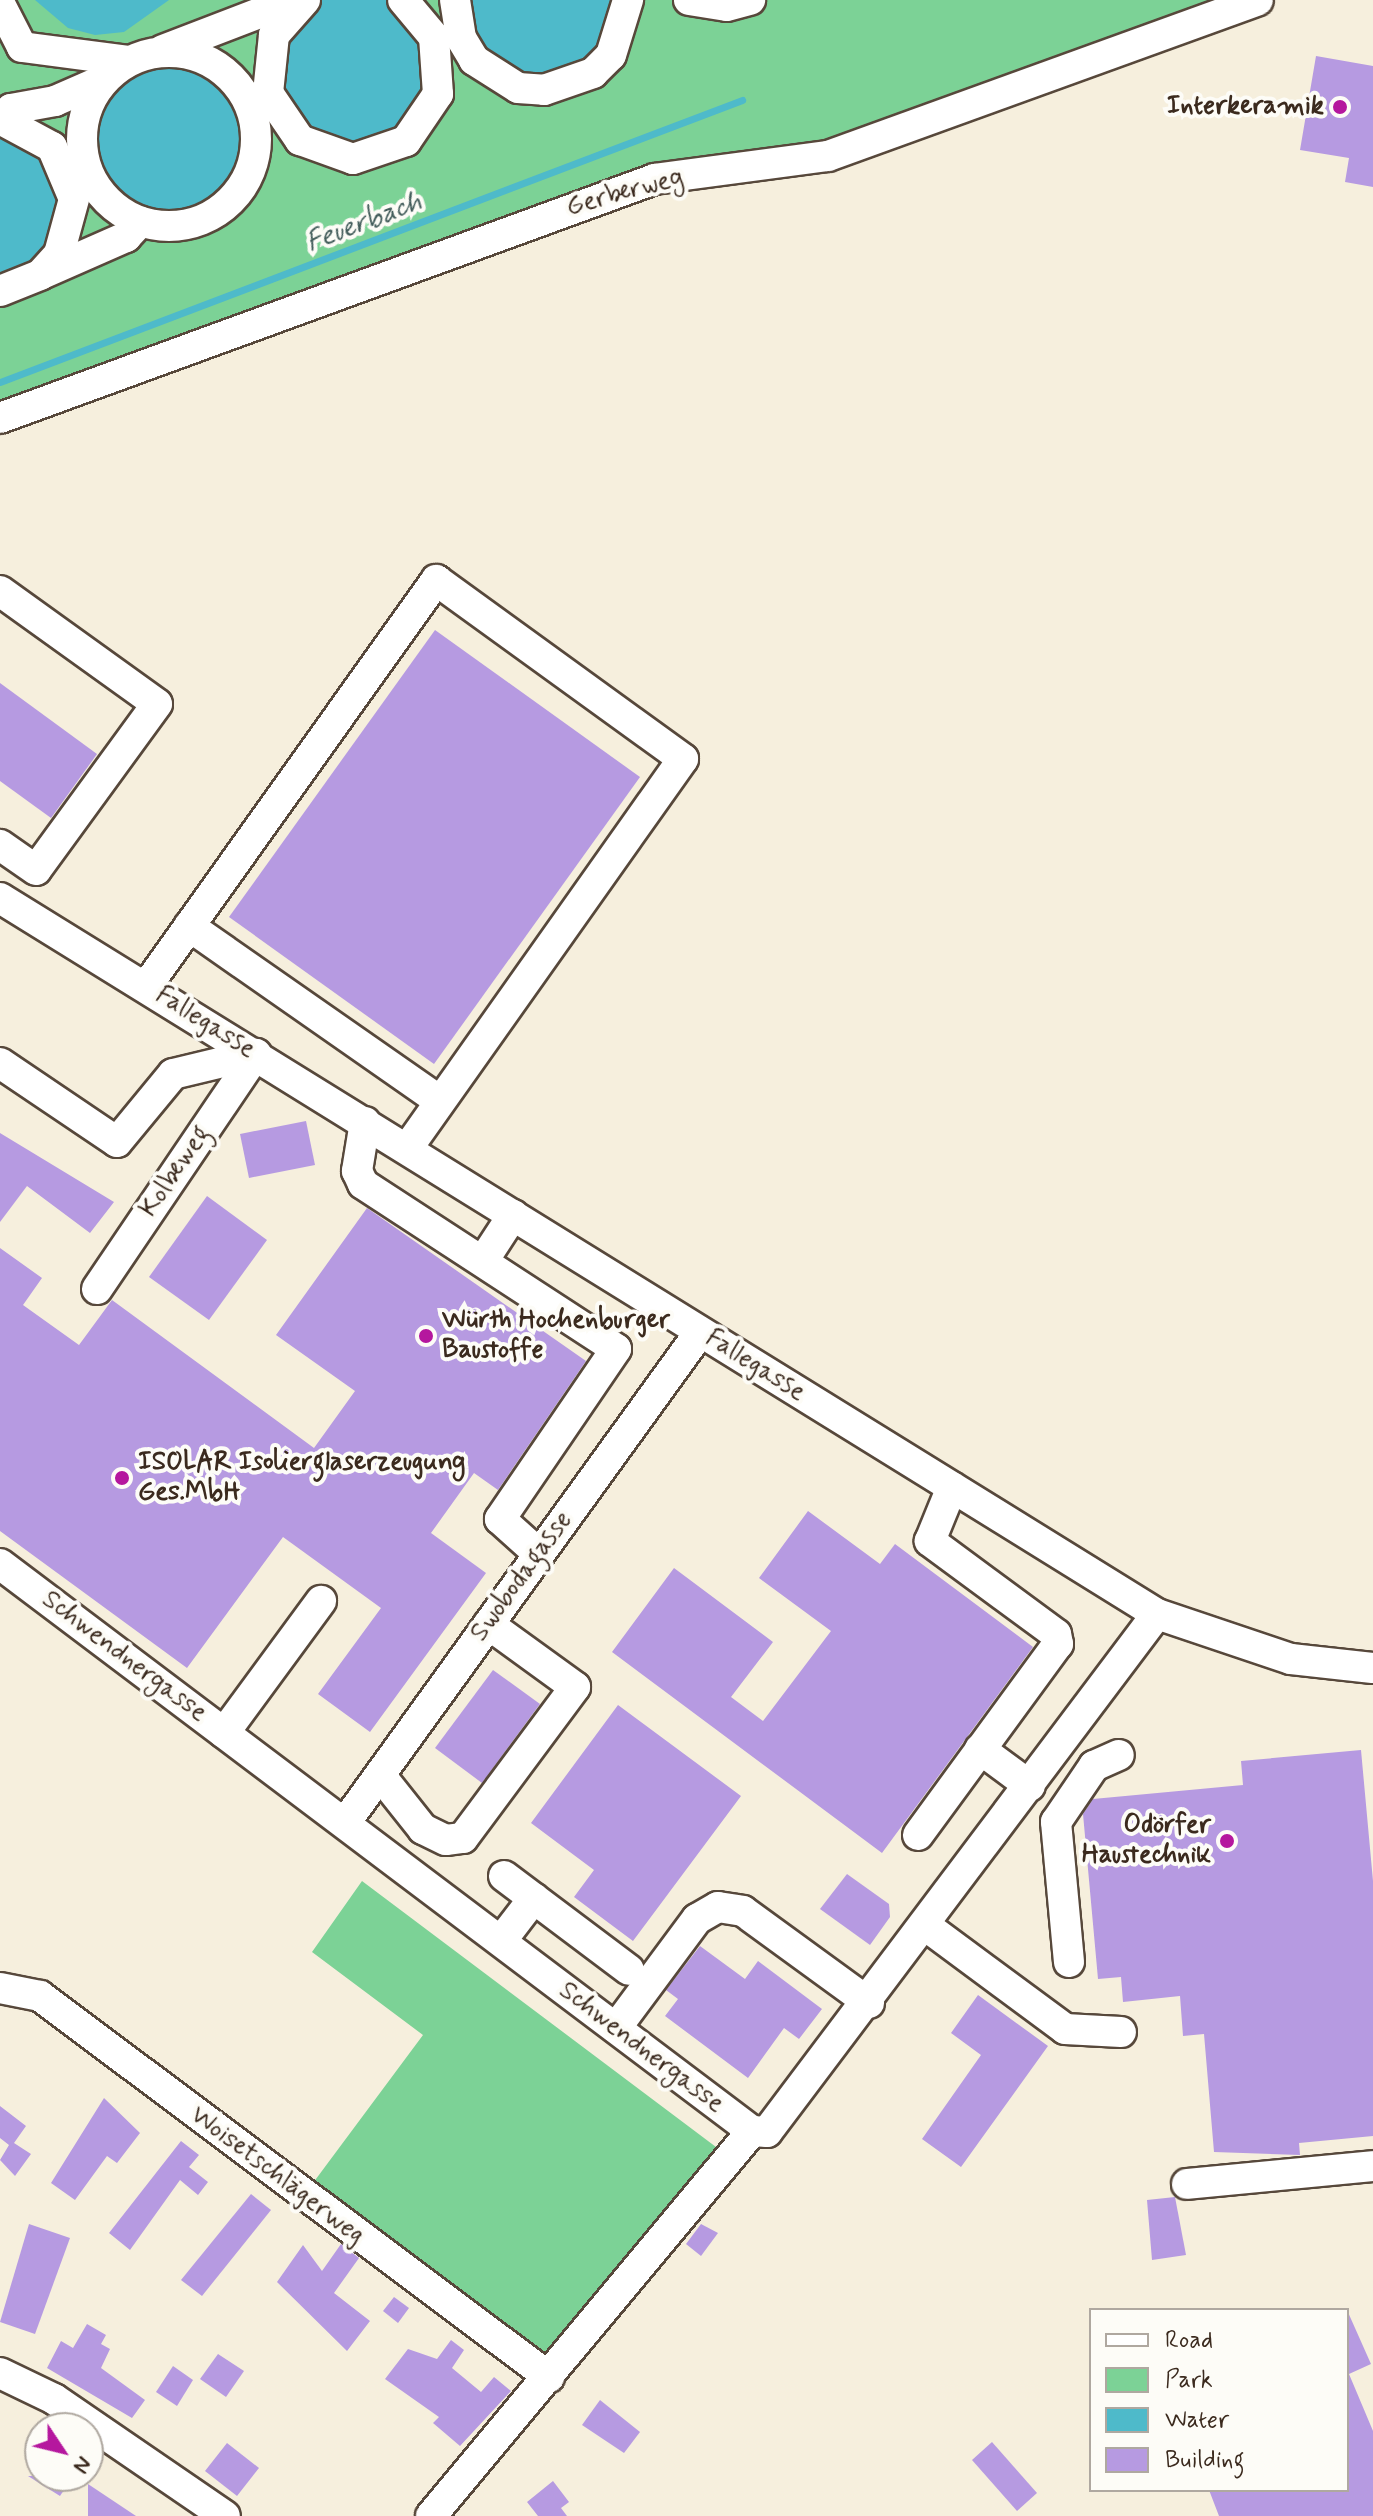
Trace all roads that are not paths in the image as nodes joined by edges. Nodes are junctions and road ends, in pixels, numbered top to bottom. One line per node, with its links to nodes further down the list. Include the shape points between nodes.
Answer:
1 (403, 0): 9 (street)
2 (455, 0): 9 (street)
3 (628, 0): 9 (street, via 611,55 570,85 518,88)
4 (689, 0): 5 (street, via 727,6)
5 (750, 0)
6 (1258, 0): 17 (street, Gerberweg, via 828,156 626,189)
7 (0, 4): 10 (street, via 22,47)
8 (298, 6): 10 (street, via 262,12); 11 (street, via 266,64)
9 (448, 41): 11 (street, via 438,94 426,120 381,155 325,154)
10 (130, 64): 11 (street, via 212,63); 12 (street, via 55,101 11,109); 13 (street, via 81,131)
11 (262, 108): 14 (street, via 253,161 222,208 196,222)
12 (1, 119): 13 (street, via 52,147)
13 (77, 170): 14 (street, via 115,208); 15 (street, via 71,228)
14 (140, 222): 15 (street, via 126,237)
15 (40, 275): 16 (street)
16 (0, 291)
17 (0, 418)
18 (0, 591): 19 (street, via 157,704 36,870)
19 (0, 845)
20 (0, 898): 22 (street, Fallegasse)
21 (189, 926): 22 (street); 25 (street); 25 (street, via 436,580 683,759)
22 (146, 987): 23 (street, Fallegasse)
23 (256, 1054): 24 (street, via 173,1074 117,1142); 26 (street, Fallegasse); 30 (street, Kolbeweg)
24 (0, 1063)
25 (440, 1101): 27 (street)
26 (365, 1122): 27 (street, Fallegasse); 29 (street, via 359,1179)
27 (407, 1149): 28 (street, Fallegasse)
28 (513, 1215): 29 (street); 31 (street, Fallegasse)
29 (483, 1261): 33 (street, via 616,1349 500,1519)
30 (97, 1289)
31 (700, 1332): 32 (street, Fallegasse); 33 (street, Swobodagasse)
32 (952, 1487): 36 (street, Fallegasse); 40 (street, via 930,1541 1058,1639)
33 (539, 1554): 37 (street, Swobodagasse)
34 (0, 1564): 39 (street, Schwendnergasse)
35 (321, 1601): 39 (street)
36 (1157, 1614): 38 (street, Fallegasse, via 1291,1659); 43 (street, Schwendnergasse)
37 (488, 1624): 42 (street, Swobodagasse); 42 (street, via 575,1687 463,1838 446,1840 423,1829)
38 (1373, 1668)
39 (224, 1733): 44 (street, Schwendnergasse)
40 (980, 1749): 43 (street); 45 (street)
41 (1119, 1755): 50 (street, via 1094,1766 1056,1822)
42 (380, 1775): 44 (street, Swobodagasse)
43 (1030, 1786): 48 (street, Schwendnergasse)
44 (345, 1823): 49 (street, Schwendnergasse)
45 (918, 1835)
46 (504, 1876): 47 (street)
47 (534, 1898): 49 (street); 51 (street)
48 (926, 1926): 53 (street, Schwendnergasse); 55 (street, via 1065,2029)
49 (501, 1941): 54 (street, Schwendnergasse)
50 (1069, 1962)
51 (629, 1970)
52 (0, 1988): 60 (street, Woisetschlägerweg, via 40,1996)
53 (869, 2003): 54 (street, via 743,1911 718,1907 697,1919); 56 (street, Schwendnergasse, via 780,2123)
54 (616, 2028): 56 (street, Schwendnergasse)
55 (1121, 2032)
56 (752, 2131): 60 (street)
57 (1373, 2166): 58 (street)
58 (1187, 2184)
59 (0, 2373): 61 (street, via 54,2399)
60 (549, 2377): 62 (street)
61 (225, 2516)
62 (431, 2516)

